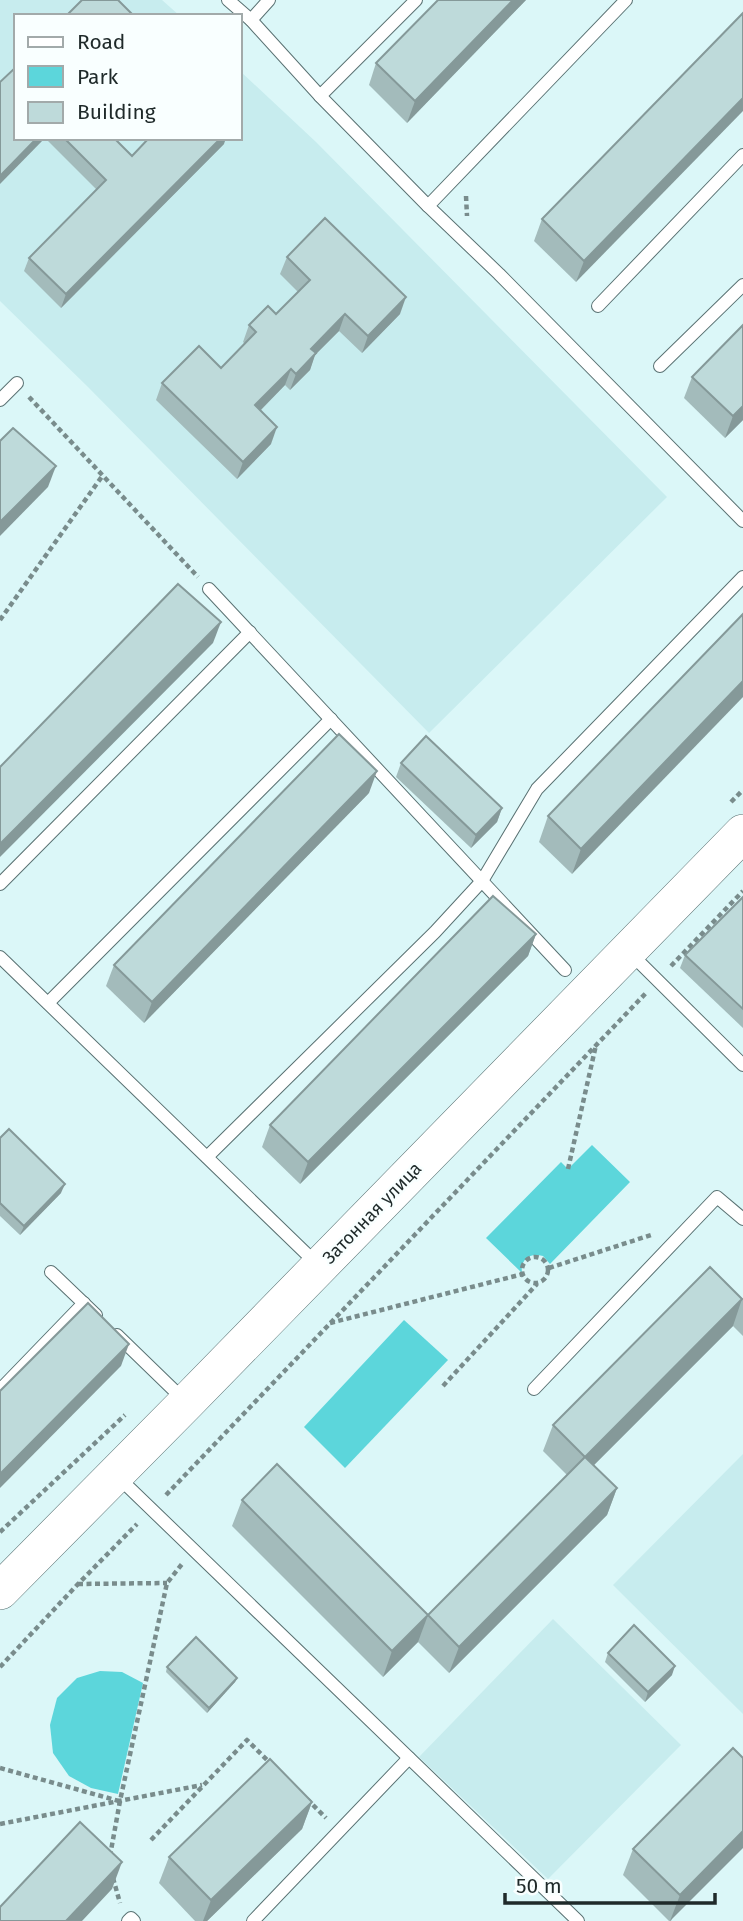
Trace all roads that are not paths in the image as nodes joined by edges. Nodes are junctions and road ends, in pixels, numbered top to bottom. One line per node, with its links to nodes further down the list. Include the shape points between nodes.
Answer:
1 (228, 0): 5 (lane)
2 (269, 0): 5 (lane)
3 (416, 0): 6 (lane)
4 (626, 0): 8 (lane)
5 (251, 20): 6 (lane)
6 (320, 96): 8 (lane)
7 (743, 155): 10 (lane)
8 (428, 205): 14 (lane)
9 (743, 285): 11 (lane)
10 (598, 306)
11 (660, 366)
12 (17, 383): 13 (lane)
13 (0, 400)
14 (743, 521)
15 (743, 577): 20 (lane, via 537,789)
16 (209, 589): 17 (lane)
17 (250, 632): 18 (lane); 21 (lane)
18 (331, 719): 20 (lane); 25 (lane)
19 (740, 841): 22 (street, Затонная улица)
20 (482, 881): 24 (lane); 27 (lane)
21 (0, 884)
22 (628, 951): 26 (lane); 29 (street, Затонная улица)
23 (0, 957): 25 (lane)
24 (565, 970)
25 (48, 1003): 27 (lane)
26 (743, 1065)
27 (207, 1157): 29 (lane)
28 (743, 1219): 32 (lane, via 717,1197)
29 (320, 1266): 34 (street, Затонная улица)
30 (51, 1272): 31 (lane)
31 (84, 1303): 33 (lane); 34 (lane)
32 (534, 1389)
33 (0, 1390)
34 (187, 1402): 35 (street, Затонная улица)
35 (116, 1475): 36 (street, Затонная улица); 37 (lane)
36 (0, 1591)
37 (409, 1758): 40 (lane); 41 (lane)
38 (124, 1915): 39 (lane)
39 (134, 1921)
40 (253, 1921)
41 (578, 1921)

